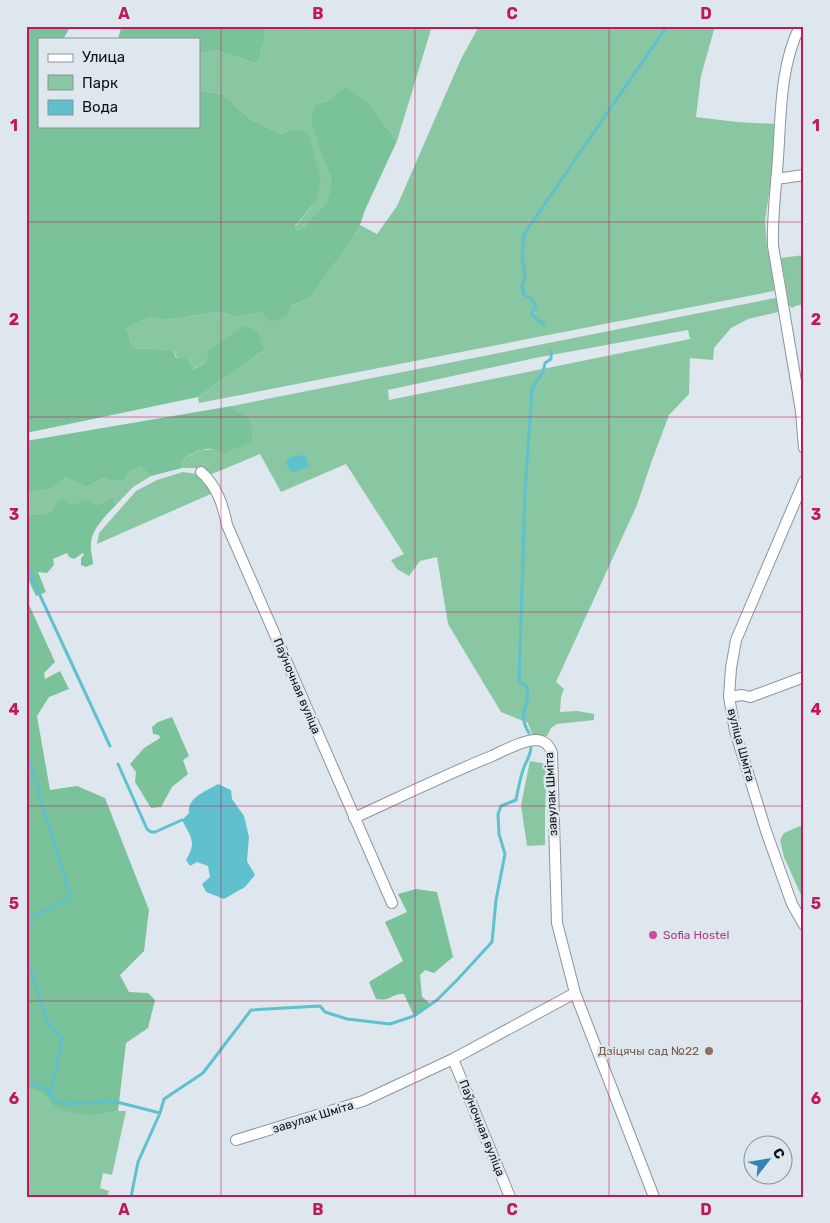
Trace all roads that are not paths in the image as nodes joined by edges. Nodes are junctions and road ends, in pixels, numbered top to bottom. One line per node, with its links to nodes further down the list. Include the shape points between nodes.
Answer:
1 (800, 26): 3 (street, via 784,80)
2 (804, 175): 3 (street)
3 (776, 179): 4 (street, via 773,246 801,411)
4 (804, 448)
5 (201, 472): 9 (street, Паўночная вуліца, via 210,479 224,506 227,525)
6 (804, 481): 8 (street, вуліца Шміта, via 736,640)
7 (804, 677): 8 (street, via 750,698 742,695)
8 (729, 697): 11 (street, вуліца Шміта, via 735,731 766,831 792,904)
9 (354, 818): 10 (street, Паўночная вуліца); 12 (street, завулак Шміта, via 523,743 535,740 549,746 552,753 557,924)
10 (392, 903)
11 (804, 925)
12 (575, 993): 13 (street, завулак Шміта); 16 (street, завулак Шміта)
13 (453, 1059): 14 (street, завулак Шміта, via 364,1101); 15 (street, Паўночная вуліца)
14 (236, 1140)
15 (510, 1197)
16 (654, 1197)

